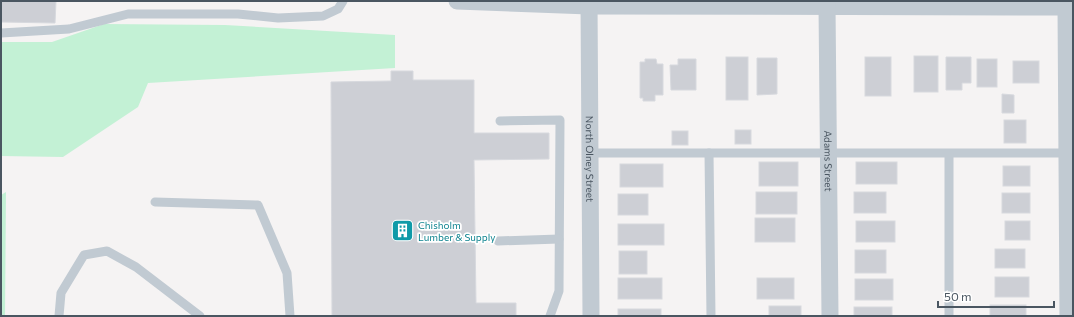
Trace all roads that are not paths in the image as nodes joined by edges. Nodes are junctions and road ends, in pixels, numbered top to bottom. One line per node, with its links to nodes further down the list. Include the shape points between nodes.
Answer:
1 (343, 1): 6 (lane, via 338,9 323,16 278,18 238,14 128,14 69,28)
2 (457, 1): 3 (street)
3 (589, 3): 4 (street); 8 (street, North Olney Street)
4 (827, 6): 5 (street); 10 (street, Adams Street)
5 (1069, 7): 11 (street)
6 (1, 33)
7 (500, 121): 14 (lane, via 560,120)
8 (590, 153): 9 (lane); 20 (street, North Olney Street)
9 (709, 153): 10 (lane); 21 (lane)
10 (828, 153): 12 (lane); 22 (street, Adams Street)
11 (1070, 153): 12 (lane); 24 (street)
12 (950, 154): 23 (lane)
13 (155, 202): 18 (lane, via 258,205 287,273)
14 (559, 239): 15 (lane); 19 (lane, via 559,291)
15 (498, 241)
16 (59, 316): 17 (lane, via 61,293 84,255 107,251 136,267)
17 (200, 316)
18 (290, 316)
19 (550, 316)
20 (590, 316)
21 (711, 316)
22 (830, 316)
23 (949, 316)
24 (1068, 316)

